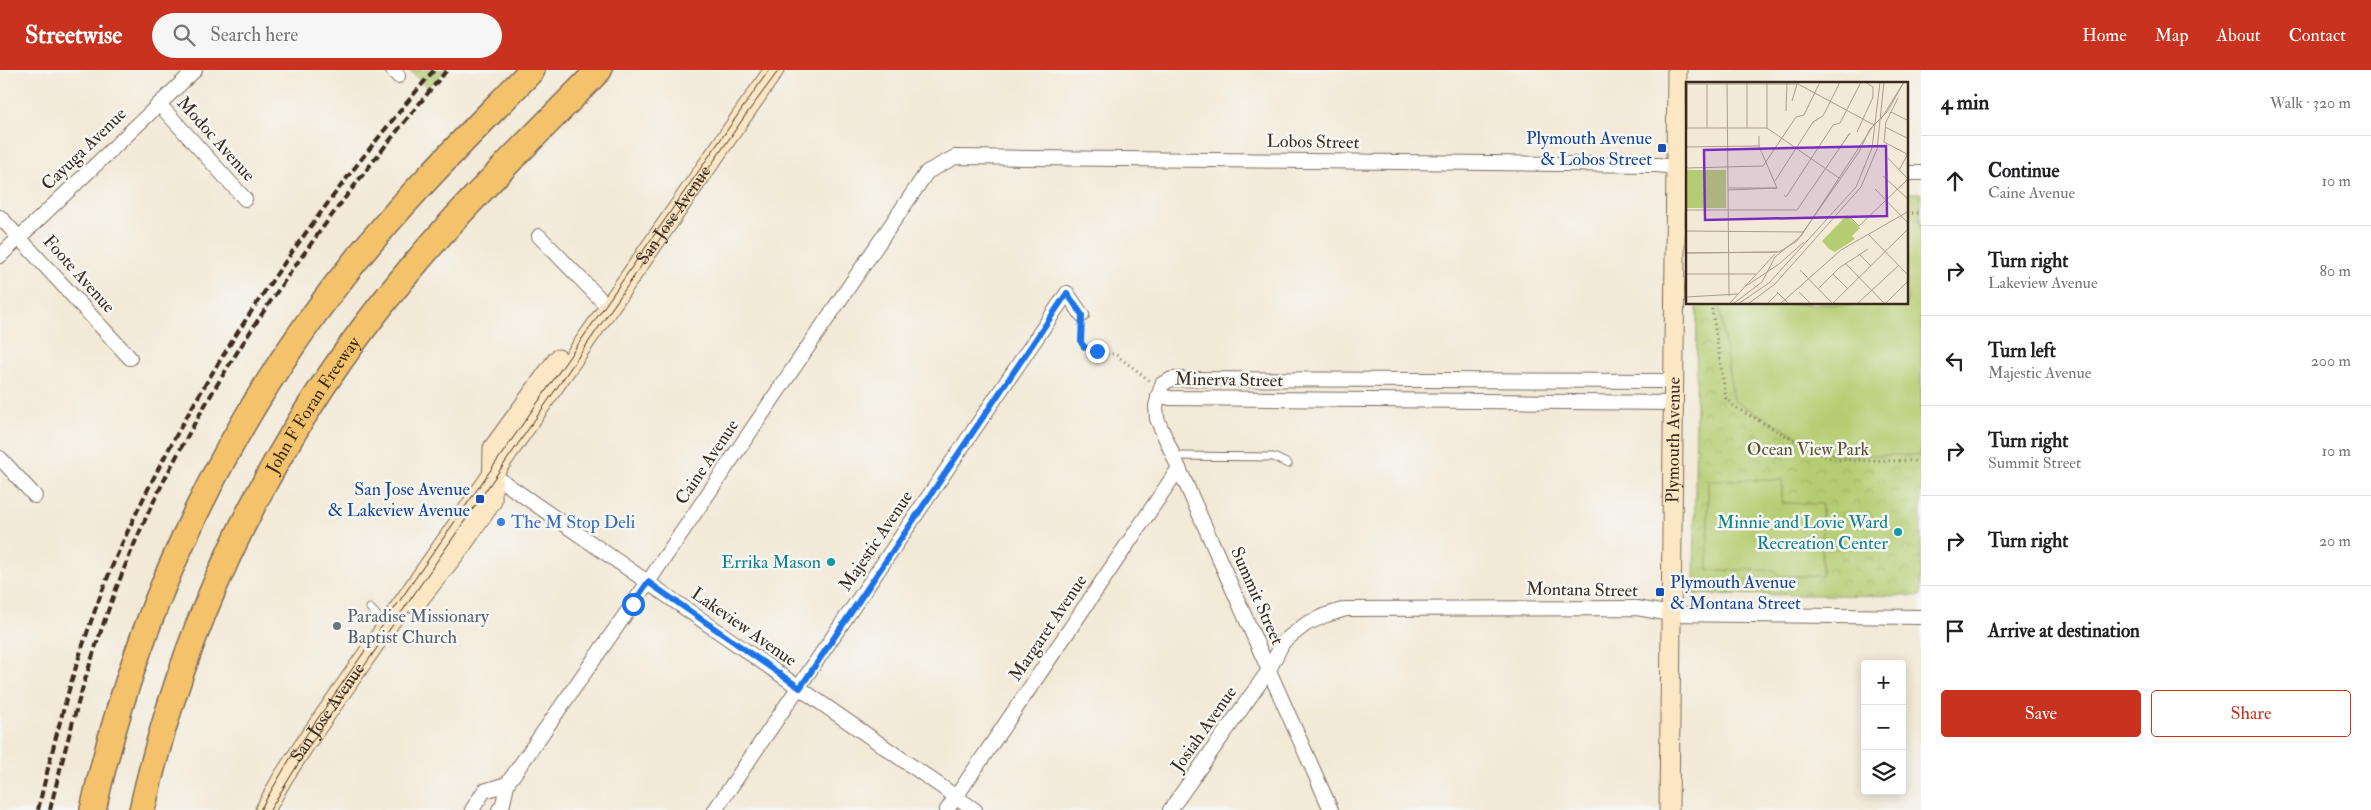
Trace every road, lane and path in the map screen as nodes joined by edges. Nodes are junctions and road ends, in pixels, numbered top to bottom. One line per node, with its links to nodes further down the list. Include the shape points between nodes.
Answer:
1 (194, 70): 8 (street, Cayuga Avenue)
2 (532, 70): 42 (highway, via 369,243 308,323 251,410 202,499 160,592 120,705)
3 (599, 70): 43 (highway, John F Foran Freeway, via 410,269 342,357 300,421 238,534 201,620 164,725)
4 (774, 70): 7 (main road, San Jose Avenue)
5 (784, 70): 7 (main road, San Jose Avenue)
6 (1677, 70): 10 (main road, Plymouth Avenue)
7 (758, 91): 21 (main road, San Jose Avenue)
8 (159, 104): 13 (street, Modoc Avenue); 18 (street, Cayuga Avenue)
9 (940, 165): 10 (street, Lobos Street, via 954,157 1658,165); 33 (street, Caine Avenue, via 927,172)
10 (1682, 168): 24 (main road, Plymouth Avenue)
11 (1908, 173): 12 (street)
12 (1921, 173)
13 (245, 199)
14 (1908, 213): 15 (path)
15 (1921, 213)
16 (0, 217): 18 (street, Foote Avenue)
17 (539, 236): 21 (street)
18 (20, 237): 19 (street, Cayuga Avenue); 23 (street, Foote Avenue)
19 (0, 256)
20 (1711, 305): 28 (path, via 1726,398 1735,407 1835,460)
21 (609, 308): 31 (main road, San Jose Avenue)
22 (1082, 315): 25 (path, via 1081,342 1084,347 1102,354 1116,354 1148,377); 39 (street, Majestic Avenue, via 1067,293)
23 (130, 358)
24 (1673, 381): 25 (street, Minerva Street, via 1172,379 1162,384); 26 (main road, Plymouth Avenue)
25 (1158, 395): 26 (street, Minerva Street, via 1170,398); 29 (street, Summit Street, via 1157,419)
26 (1673, 403): 35 (main road, Plymouth Avenue)
27 (0, 458): 32 (street)
28 (1921, 461)
29 (1176, 462): 30 (lane, via 1274,457); 38 (street, Summit Street); 41 (street, Margaret Avenue)
30 (1288, 464)
31 (492, 474): 33 (street, Lakeview Avenue); 37 (main road, San Jose Avenue)
32 (35, 496)
33 (648, 582): 39 (street, Lakeview Avenue); 40 (street, Caine Avenue)
34 (370, 608): 37 (lane)
35 (1671, 614): 36 (street, Montana Street); 38 (street, Montana Street, via 1637,608 1346,609 1306,624 1283,642); 52 (main road, Plymouth Avenue)
36 (1921, 617)
37 (391, 621): 44 (main road, San Jose Avenue, via 290,766)
38 (1268, 670): 50 (street, Josiah Avenue); 51 (street, Summit Street)
39 (800, 688): 41 (street, Lakeview Avenue); 47 (street, Majestic Avenue)
40 (507, 784): 45 (street, via 484,791); 46 (street, Caine Avenue, via 504,804)
41 (956, 797): 48 (street, Margaret Avenue); 49 (street, Lakeview Avenue)
42 (93, 810)
43 (142, 810)
44 (265, 810)
45 (472, 810)
46 (499, 810)
47 (715, 810)
48 (947, 810)
49 (975, 810)
50 (1170, 810)
51 (1331, 810)
52 (1669, 810)

